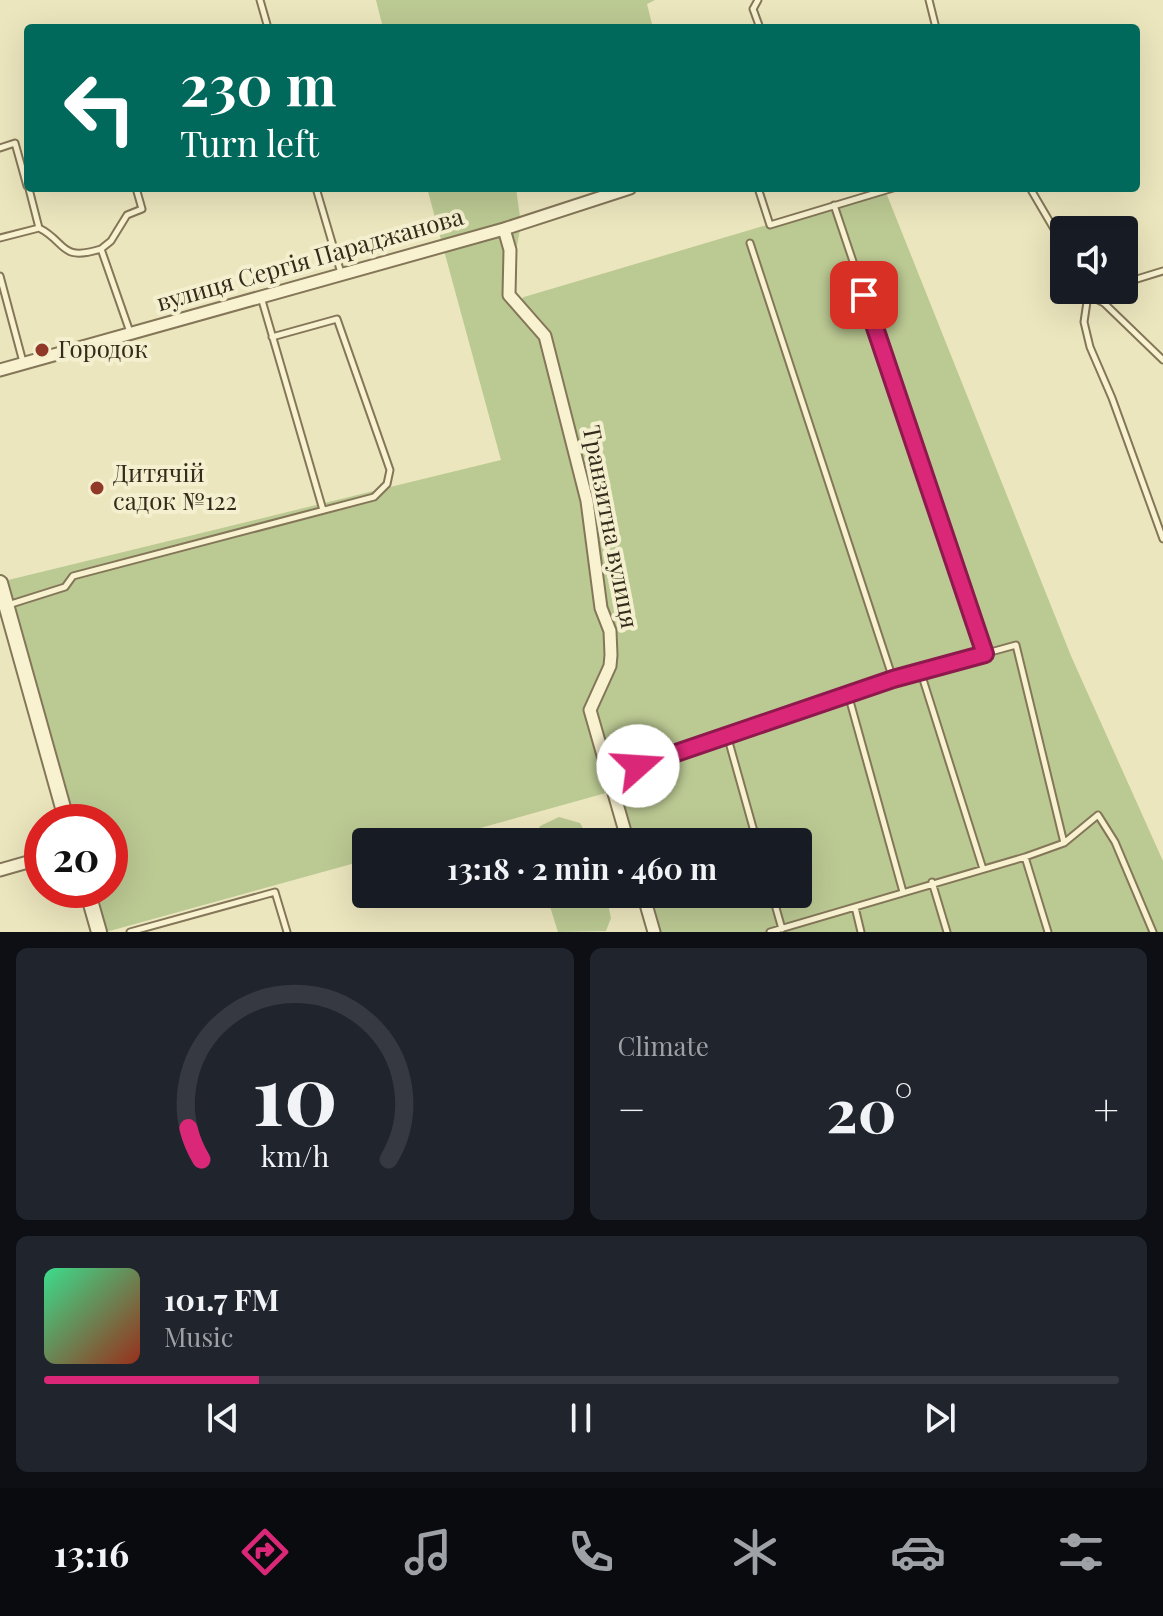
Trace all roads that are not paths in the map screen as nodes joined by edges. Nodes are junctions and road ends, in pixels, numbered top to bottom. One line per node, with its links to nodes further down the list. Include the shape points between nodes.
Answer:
1 (260, 0): 4 (lane)
2 (758, 0): 5 (lane, via 753,9)
3 (929, 0): 6 (lane)
4 (267, 24)
5 (759, 24)
6 (935, 24)
7 (0, 148): 8 (lane, via 15,143)
8 (24, 174)
9 (29, 192): 18 (lane)
10 (137, 192): 22 (lane, via 142,209 127,215)
11 (317, 192): 24 (lane)
12 (618, 192): 19 (street, вулиця Сергія Параджанова)
13 (759, 192): 16 (lane, via 770,225)
14 (879, 192): 16 (lane)
15 (1032, 192): 17 (lane)
16 (834, 205): 39 (lane)
17 (1050, 222)
18 (39, 228): 20 (lane); 22 (lane, via 73,253)
19 (504, 229): 24 (street, вулиця Сергія Параджанова); 44 (street, Транзитна вулиця, via 510,250 509,295 545,336 587,501 611,655 590,710)
20 (0, 238)
21 (750, 243): 41 (lane)
22 (101, 249): 30 (lane)
23 (1163, 271): 26 (lane)
24 (341, 274): 27 (street, вулиця Сергія Параджанова)
25 (0, 276): 33 (lane)
26 (1138, 279)
27 (261, 296): 30 (street, вулиця Сергія Параджанова); 31 (lane)
28 (1086, 304): 36 (lane, via 1090,347)
29 (1105, 304): 32 (lane)
30 (130, 333): 33 (street, вулиця Сергія Параджанова)
31 (272, 337): 35 (lane); 35 (lane, via 337,319 390,470 387,484 374,497)
32 (1163, 360)
33 (23, 363): 34 (street, вулиця Сергія Параджанова)
34 (0, 370)
35 (323, 510): 38 (lane, via 73,576 65,587)
36 (1163, 539)
37 (0, 583): 38 (street)
38 (7, 606): 45 (street)
39 (985, 654): 40 (lane); 48 (lane, via 1016,645)
40 (921, 673): 41 (lane); 51 (lane)
41 (893, 679): 42 (lane)
42 (848, 694): 43 (lane); 54 (lane)
43 (727, 735): 44 (lane); 47 (lane)
44 (609, 776): 46 (street, Транзитна вулиця)
45 (62, 804)
46 (624, 828)
47 (753, 828)
48 (1064, 843): 49 (lane); 68 (lane, via 1098,815)
49 (1025, 857): 51 (lane); 67 (lane)
50 (24, 863): 52 (street)
51 (983, 869): 53 (lane)
52 (0, 870)
53 (932, 882): 54 (lane); 66 (lane)
54 (903, 892): 55 (lane)
55 (855, 907): 59 (lane); 65 (lane)
56 (92, 908): 60 (street)
57 (647, 908): 63 (street)
58 (776, 908): 59 (lane)
59 (782, 929): 64 (lane)
60 (99, 932)
61 (130, 932): 62 (lane, via 275,892)
62 (287, 932)
63 (654, 932)
64 (770, 932)
65 (861, 932)
66 (947, 932)
67 (1048, 932)
68 (1153, 932)

